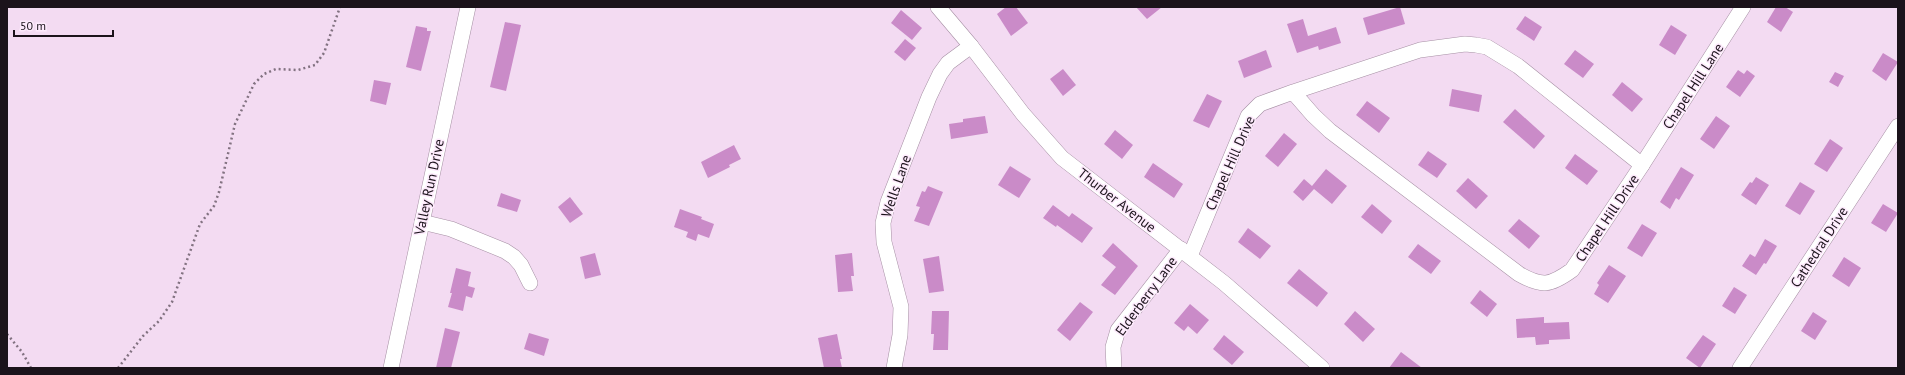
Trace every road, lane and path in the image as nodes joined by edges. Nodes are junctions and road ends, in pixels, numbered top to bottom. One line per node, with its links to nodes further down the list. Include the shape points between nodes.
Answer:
1 (340, 7): 14 (path, via 324,53 315,65 298,70 276,69 264,74 254,84 235,124 214,206 200,224 172,302)
2 (468, 7): 9 (street, Valley Run Drive)
3 (938, 7): 5 (street, Thurber Avenue)
4 (1743, 7): 8 (street, Chapel Hill Lane)
5 (971, 46): 10 (street, Thurber Avenue, via 1023,114 1062,158); 16 (street, Wells Lane, via 948,63 940,74 888,202 883,224 884,242 901,307 900,335)
6 (1292, 92): 8 (street, Chapel Hill Drive, via 1420,50 1476,44 1487,47 1518,66); 8 (street, Chapel Hill Drive, via 1330,131 1534,283 1546,283 1572,270); 10 (street, Chapel Hill Drive, via 1260,104 1248,116)
7 (1898, 126): 19 (street, Cathedral Drive)
8 (1642, 165)
9 (422, 222): 11 (street, via 451,229 505,251 521,265); 15 (street, Valley Run Drive)
10 (1185, 253): 17 (street, Elderberry Lane, via 1118,330 1113,347); 18 (street, Thurber Avenue, via 1248,303)
11 (530, 283)
12 (7, 334): 13 (path)
13 (31, 368)
14 (118, 368)
15 (391, 368)
16 (894, 368)
17 (1114, 368)
18 (1322, 368)
19 (1740, 368)

